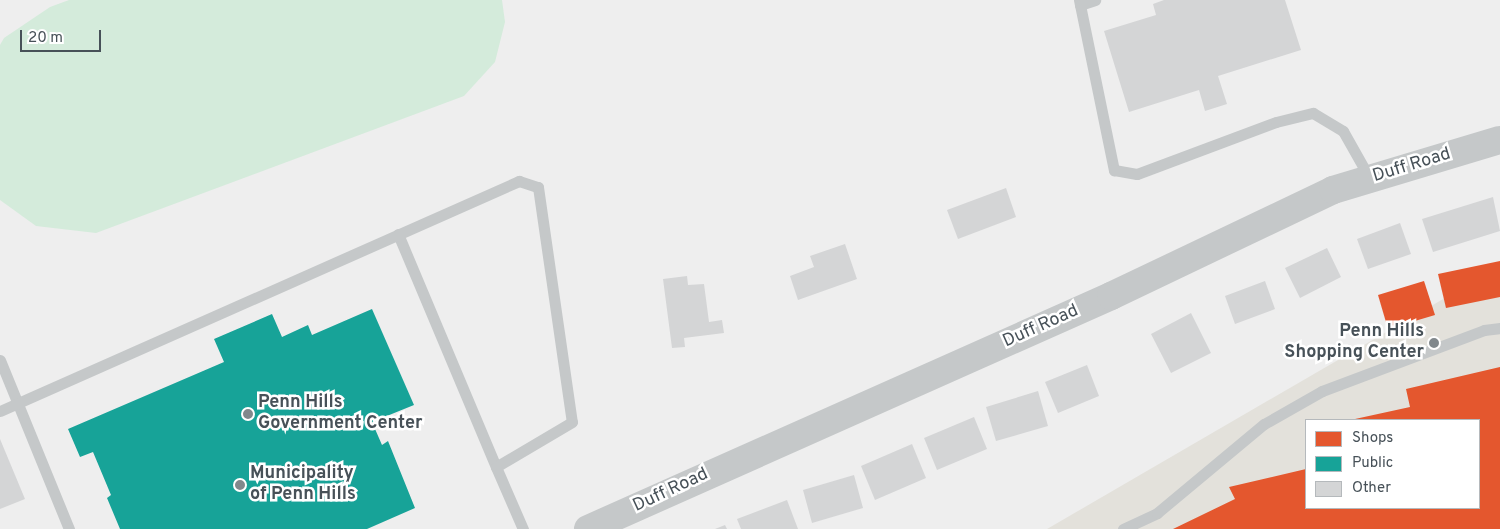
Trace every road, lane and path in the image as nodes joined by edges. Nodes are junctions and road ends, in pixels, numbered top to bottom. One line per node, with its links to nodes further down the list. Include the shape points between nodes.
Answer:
1 (1095, 0): 2 (lane)
2 (1079, 2): 4 (lane, via 1114,170 1137,174 1276,122 1313,113 1343,131)
3 (1500, 140): 4 (street, Duff Road)
4 (1370, 179): 13 (street, Duff Road, via 1333,190 1111,296)
5 (398, 234): 8 (lane); 10 (lane); 10 (lane, via 519,180 538,187 572,422)
6 (1500, 328): 14 (lane, via 1484,330 1322,391 1264,424 1158,513)
7 (0, 360): 8 (lane)
8 (18, 403): 9 (lane); 11 (lane)
9 (0, 410)
10 (496, 467): 12 (lane)
11 (69, 529)
12 (523, 529)
13 (588, 529)
14 (1123, 529)

